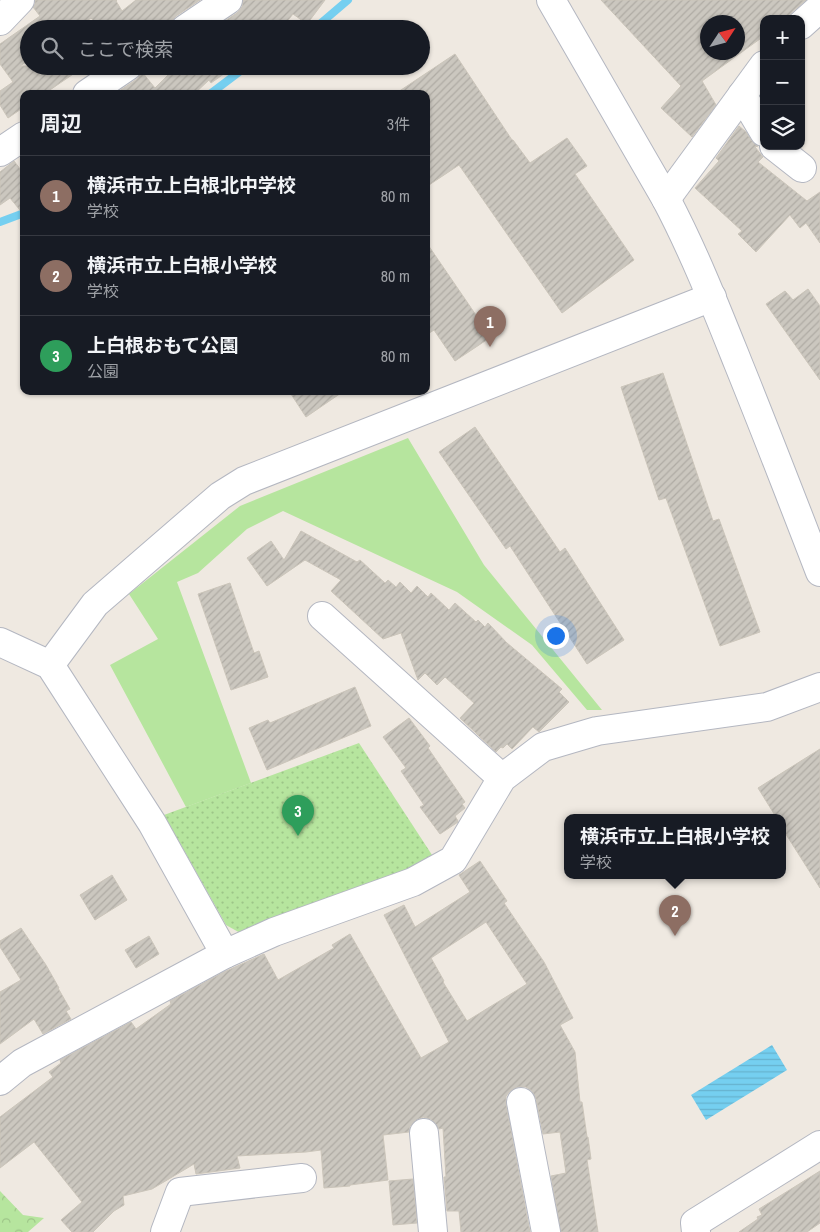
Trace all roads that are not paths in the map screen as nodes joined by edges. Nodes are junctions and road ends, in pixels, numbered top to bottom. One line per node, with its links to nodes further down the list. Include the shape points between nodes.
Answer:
1 (20, 0): 8 (street)
2 (228, 0): 7 (street)
3 (551, 0): 17 (street)
4 (817, 0): 5 (street)
5 (820, 4)
6 (820, 8): 9 (street)
7 (198, 20)
8 (0, 21)
9 (805, 21)
10 (760, 70): 13 (street)
11 (115, 75): 12 (street)
12 (93, 90)
13 (742, 94): 14 (street); 17 (street)
14 (760, 125)
15 (779, 150): 16 (street)
16 (802, 168)
17 (666, 199): 18 (street)
18 (712, 297): 19 (street); 22 (street, via 244,481 220,496 95,604)
19 (820, 572)
20 (322, 616): 24 (street)
21 (0, 642): 22 (street)
22 (50, 666): 25 (street, via 152,823)
23 (820, 687): 24 (street, via 767,707 597,731 543,747)
24 (502, 778): 25 (street, via 453,860 413,882 274,932)
25 (225, 954): 26 (street, via 22,1063)
26 (0, 1081)
27 (521, 1102): 33 (street)
28 (424, 1133): 32 (street)
29 (820, 1145): 34 (street, via 694,1223)
30 (302, 1178): 31 (street, via 180,1192)
31 (166, 1232)
32 (433, 1232)
33 (546, 1232)
34 (696, 1232)

